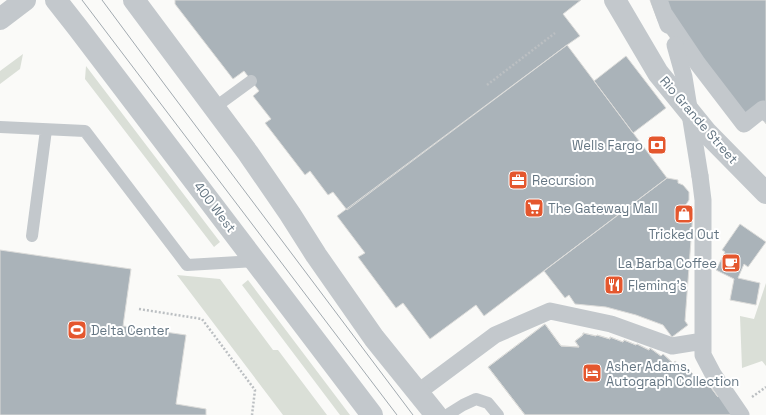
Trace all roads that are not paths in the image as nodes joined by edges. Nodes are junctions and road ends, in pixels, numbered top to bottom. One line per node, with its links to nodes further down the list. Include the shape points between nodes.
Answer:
1 (25, 0): 6 (street)
2 (56, 0): 14 (street, 400 West)
3 (134, 0): 8 (street)
4 (615, 0): 12 (street, Rio Grande Street, via 662,79 706,132)
5 (662, 7): 9 (street, via 698,64 744,124 763,109); 15 (street, bridge, via 684,77 703,200)
6 (0, 19)
7 (251, 81): 8 (lane)
8 (214, 108): 16 (street, via 248,153 345,298)
9 (766, 113)
10 (0, 127): 11 (lane)
11 (46, 130): 13 (lane); 14 (lane, via 86,132 187,265)
12 (766, 193)
13 (32, 236)
14 (256, 261): 17 (street, 400 West)
15 (702, 341): 16 (street, via 672,346 611,324 550,311 495,335); 21 (street, via 703,355 713,374)
16 (417, 393): 18 (street)
17 (372, 415)
18 (436, 415)
19 (447, 415): 20 (lane, via 476,399 488,403)
20 (498, 415)
21 (741, 415)

